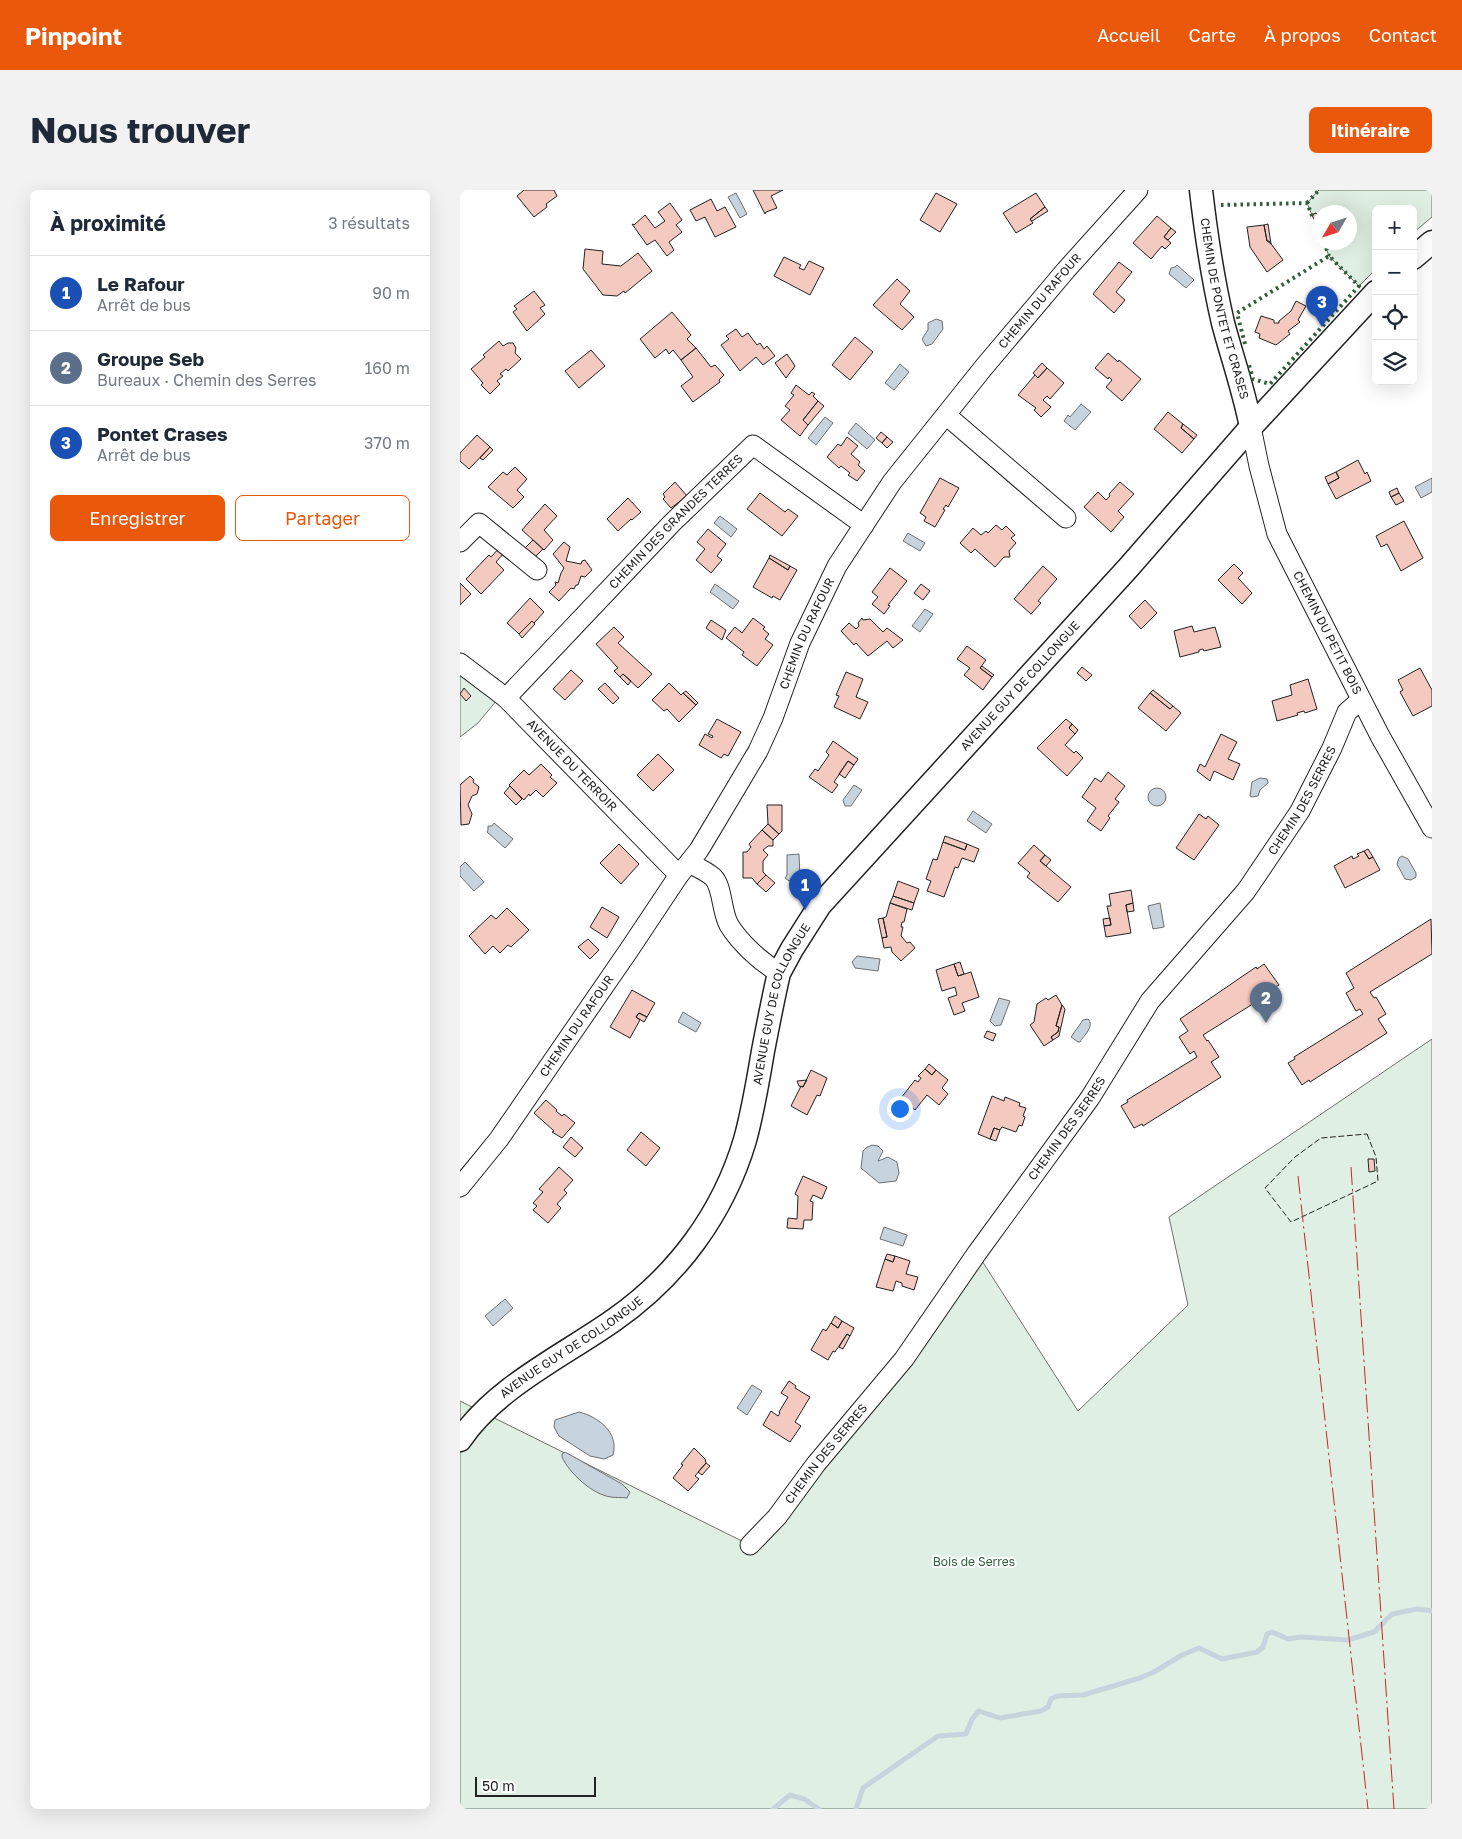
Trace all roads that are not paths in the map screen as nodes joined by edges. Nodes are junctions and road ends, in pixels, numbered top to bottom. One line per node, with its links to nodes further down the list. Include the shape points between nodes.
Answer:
1 (1138, 190): 6 (street, CHEMIN DU RAFOUR, via 1060,277)
2 (1201, 190): 7 (main road, CHEMIN DE PONTET ET CRASES, via 1223,321)
3 (1432, 242): 4 (main road)
4 (1417, 255)
5 (1373, 295): 7 (main road, AVENUE GUY DE COLLONGUE)
6 (946, 415): 8 (street); 9 (street, CHEMIN DU RAFOUR, via 892,482)
7 (1251, 427): 14 (street, CHEMIN DU PETIT BOIS, via 1277,534); 17 (main road, AVENUE GUY DE COLLONGUE, via 1225,444 1202,466 1171,504 1128,567 820,906)
8 (1066, 518)
9 (864, 525): 13 (street, CHEMIN DES GRANDES TERRES, via 752,445 672,523); 16 (street, CHEMIN DU RAFOUR, via 837,566 800,643 758,751)
10 (460, 542): 11 (street, via 478,523)
11 (537, 570)
12 (460, 663): 13 (street, AVENUE DU TERROIR)
13 (506, 698): 16 (street, AVENUE DU TERROIR)
14 (1361, 700): 15 (street, CHEMIN DU PETIT BOIS); 20 (street, CHEMIN DES SERRES, via 1344,718 1300,811 1246,891 1150,1001 1090,1098 904,1359)
15 (1432, 828)
16 (684, 869): 17 (street, via 706,872 715,878 728,923 738,938); 18 (street, CHEMIN DU RAFOUR, via 499,1139)
17 (779, 973): 19 (main road, AVENUE GUY DE COLLONGUE, via 745,1141 705,1227 667,1276 649,1293 615,1320 499,1398)
18 (460, 1188)
19 (460, 1440)
20 (750, 1546)

